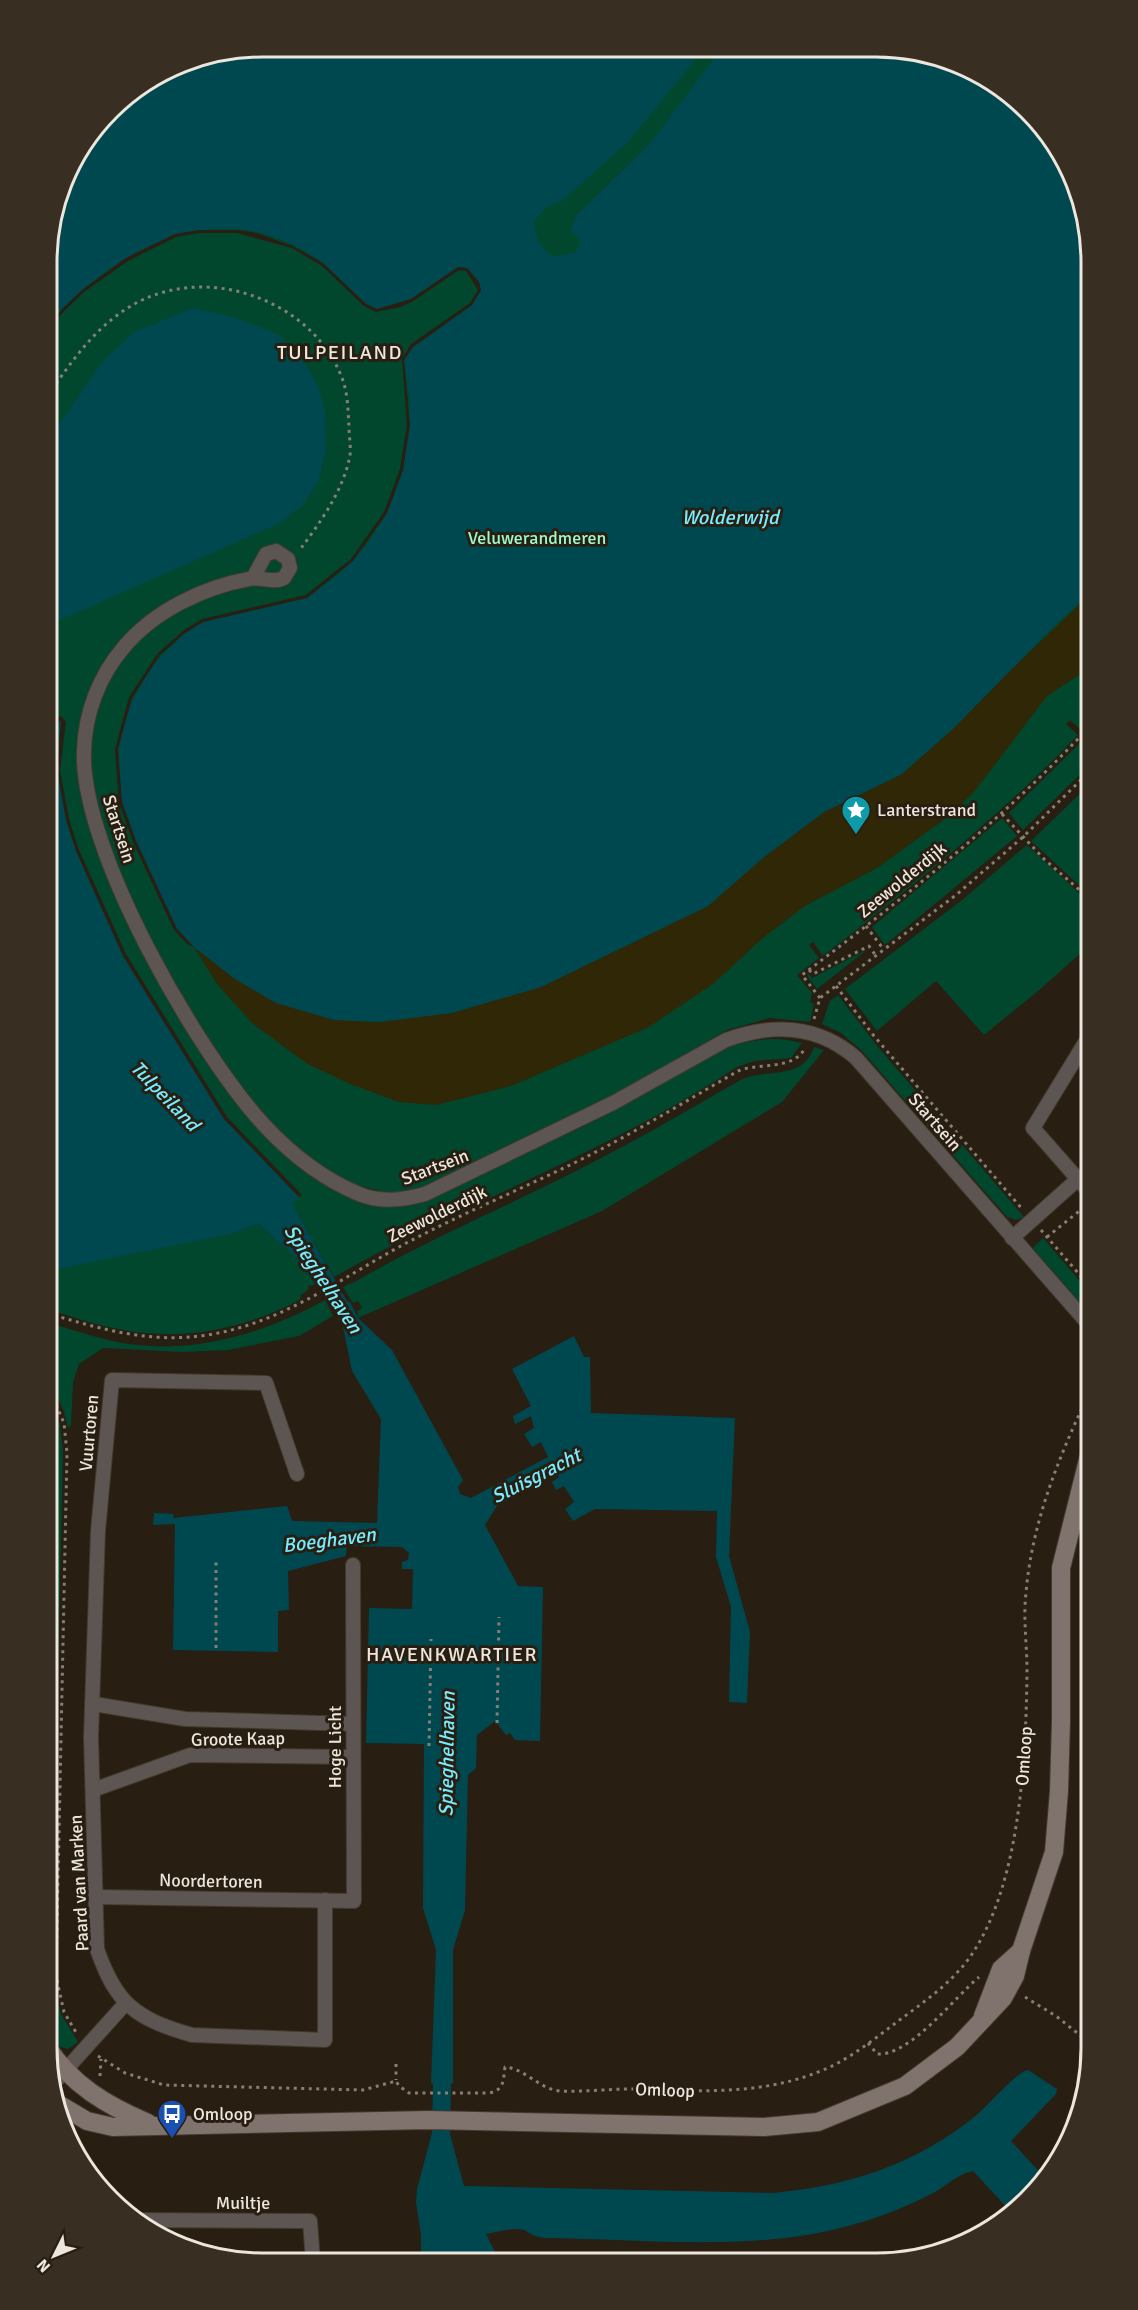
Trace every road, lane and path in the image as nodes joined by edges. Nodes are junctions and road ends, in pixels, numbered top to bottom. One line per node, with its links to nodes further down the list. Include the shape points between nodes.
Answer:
1 (57, 383): 2 (path, via 106,324 164,291 202,287 238,290 294,316 331,357 342,378 348,406 350,454 320,523 297,554)
2 (288, 559): 3 (street, via 276,551 266,554); 3 (street, Startsein, via 290,568 284,578)
3 (253, 578): 16 (street, Startsein, via 217,587 180,604 150,623 126,645 105,674 89,712 84,772 105,853 163,974 249,1107 296,1155 360,1194 382,1199 411,1198 562,1129 726,1040 774,1028)
4 (1081, 736): 6 (path, Zeewolderdijk)
5 (1081, 780): 7 (path)
6 (1002, 814): 7 (path); 9 (path, Zeewolderdijk)
7 (1023, 837): 8 (path); 10 (path)
8 (1081, 891)
9 (866, 926): 10 (path); 12 (path, Zeewolderdijk)
10 (884, 950): 11 (path)
11 (876, 956): 12 (path, via 869,946 813,974); 13 (path)
12 (809, 970): 14 (path, Zeewolderdijk, via 802,975)
13 (836, 986): 14 (path); 21 (path, Startsein)
14 (820, 998): 15 (path)
15 (817, 1009)
16 (810, 1032): 23 (street, Startsein, via 843,1047 856,1058); 25 (path, Zeewolderdijk, via 803,1052 794,1061 738,1071 588,1156 424,1234 288,1310 256,1323 192,1337 130,1335)
17 (1081, 1049): 18 (street, via 1033,1128)
18 (1078, 1179): 19 (street); 21 (street)
19 (1081, 1182)
20 (1081, 1209): 22 (path)
21 (1032, 1220): 22 (path, Startsein); 23 (street)
22 (1047, 1237): 24 (path, Startsein)
23 (1012, 1238): 26 (street, Startsein)
24 (1081, 1276)
25 (57, 1316)
26 (1081, 1316)
27 (57, 1407): 46 (path, via 64,1423 67,1453)
28 (1081, 1411): 53 (path, Omloop, via 1053,1472 1027,1584 1023,1785 1007,1867 998,1899 975,1950 951,1980 868,2043 825,2070 775,2086 717,2092 592,2088 560,2091 506,2067 503,2086 498,2091 409,2093)
29 (297, 1474): 38 (street, Vuurtoren, via 266,1383 112,1380 98,1531)
30 (1081, 1491): 32 (main road, Omloop)
31 (1081, 1496): 32 (main road, Omloop)
32 (1079, 1500): 55 (main road, Omloop, via 1060,1568 1061,1721 1053,1852 1021,1951 1001,1969 981,2021 957,2047 905,2086 818,2122 764,2127 451,2120)
33 (216, 1558): 37 (path)
34 (353, 1565): 39 (street, Hoge Licht)
35 (499, 1617): 40 (path)
36 (431, 1639): 41 (path)
37 (216, 1648)
38 (94, 1704): 39 (street, Groote Kaap, via 185,1719); 43 (street, Paard van Marken)
39 (353, 1724): 42 (street, Hoge Licht)
40 (496, 1724)
41 (429, 1746)
42 (352, 1757): 43 (street, Groote Kaap, via 190,1755); 45 (street, Hoge Licht, via 354,1901)
43 (93, 1790): 44 (street, Paard van Marken)
44 (97, 1897): 45 (street, Noordertoren); 48 (street, Paard van Marken, via 98,1949 108,1980)
45 (325, 1900): 48 (street, Paard van Marken, via 325,2040 192,2036)
46 (57, 1928)
47 (57, 1981): 49 (path, via 64,2013)
48 (125, 2004): 49 (street)
49 (86, 2045): 51 (street); 53 (path, via 112,2067 164,2085 363,2090)
50 (396, 2064): 53 (path)
51 (59, 2076)
52 (60, 2079): 55 (main road, Omloop)
53 (396, 2081)
54 (66, 2109): 55 (main road, Omloop, via 87,2121 113,2127)
55 (153, 2125)
56 (150, 2220): 57 (street, Muiltje, via 310,2221)
57 (312, 2253)

